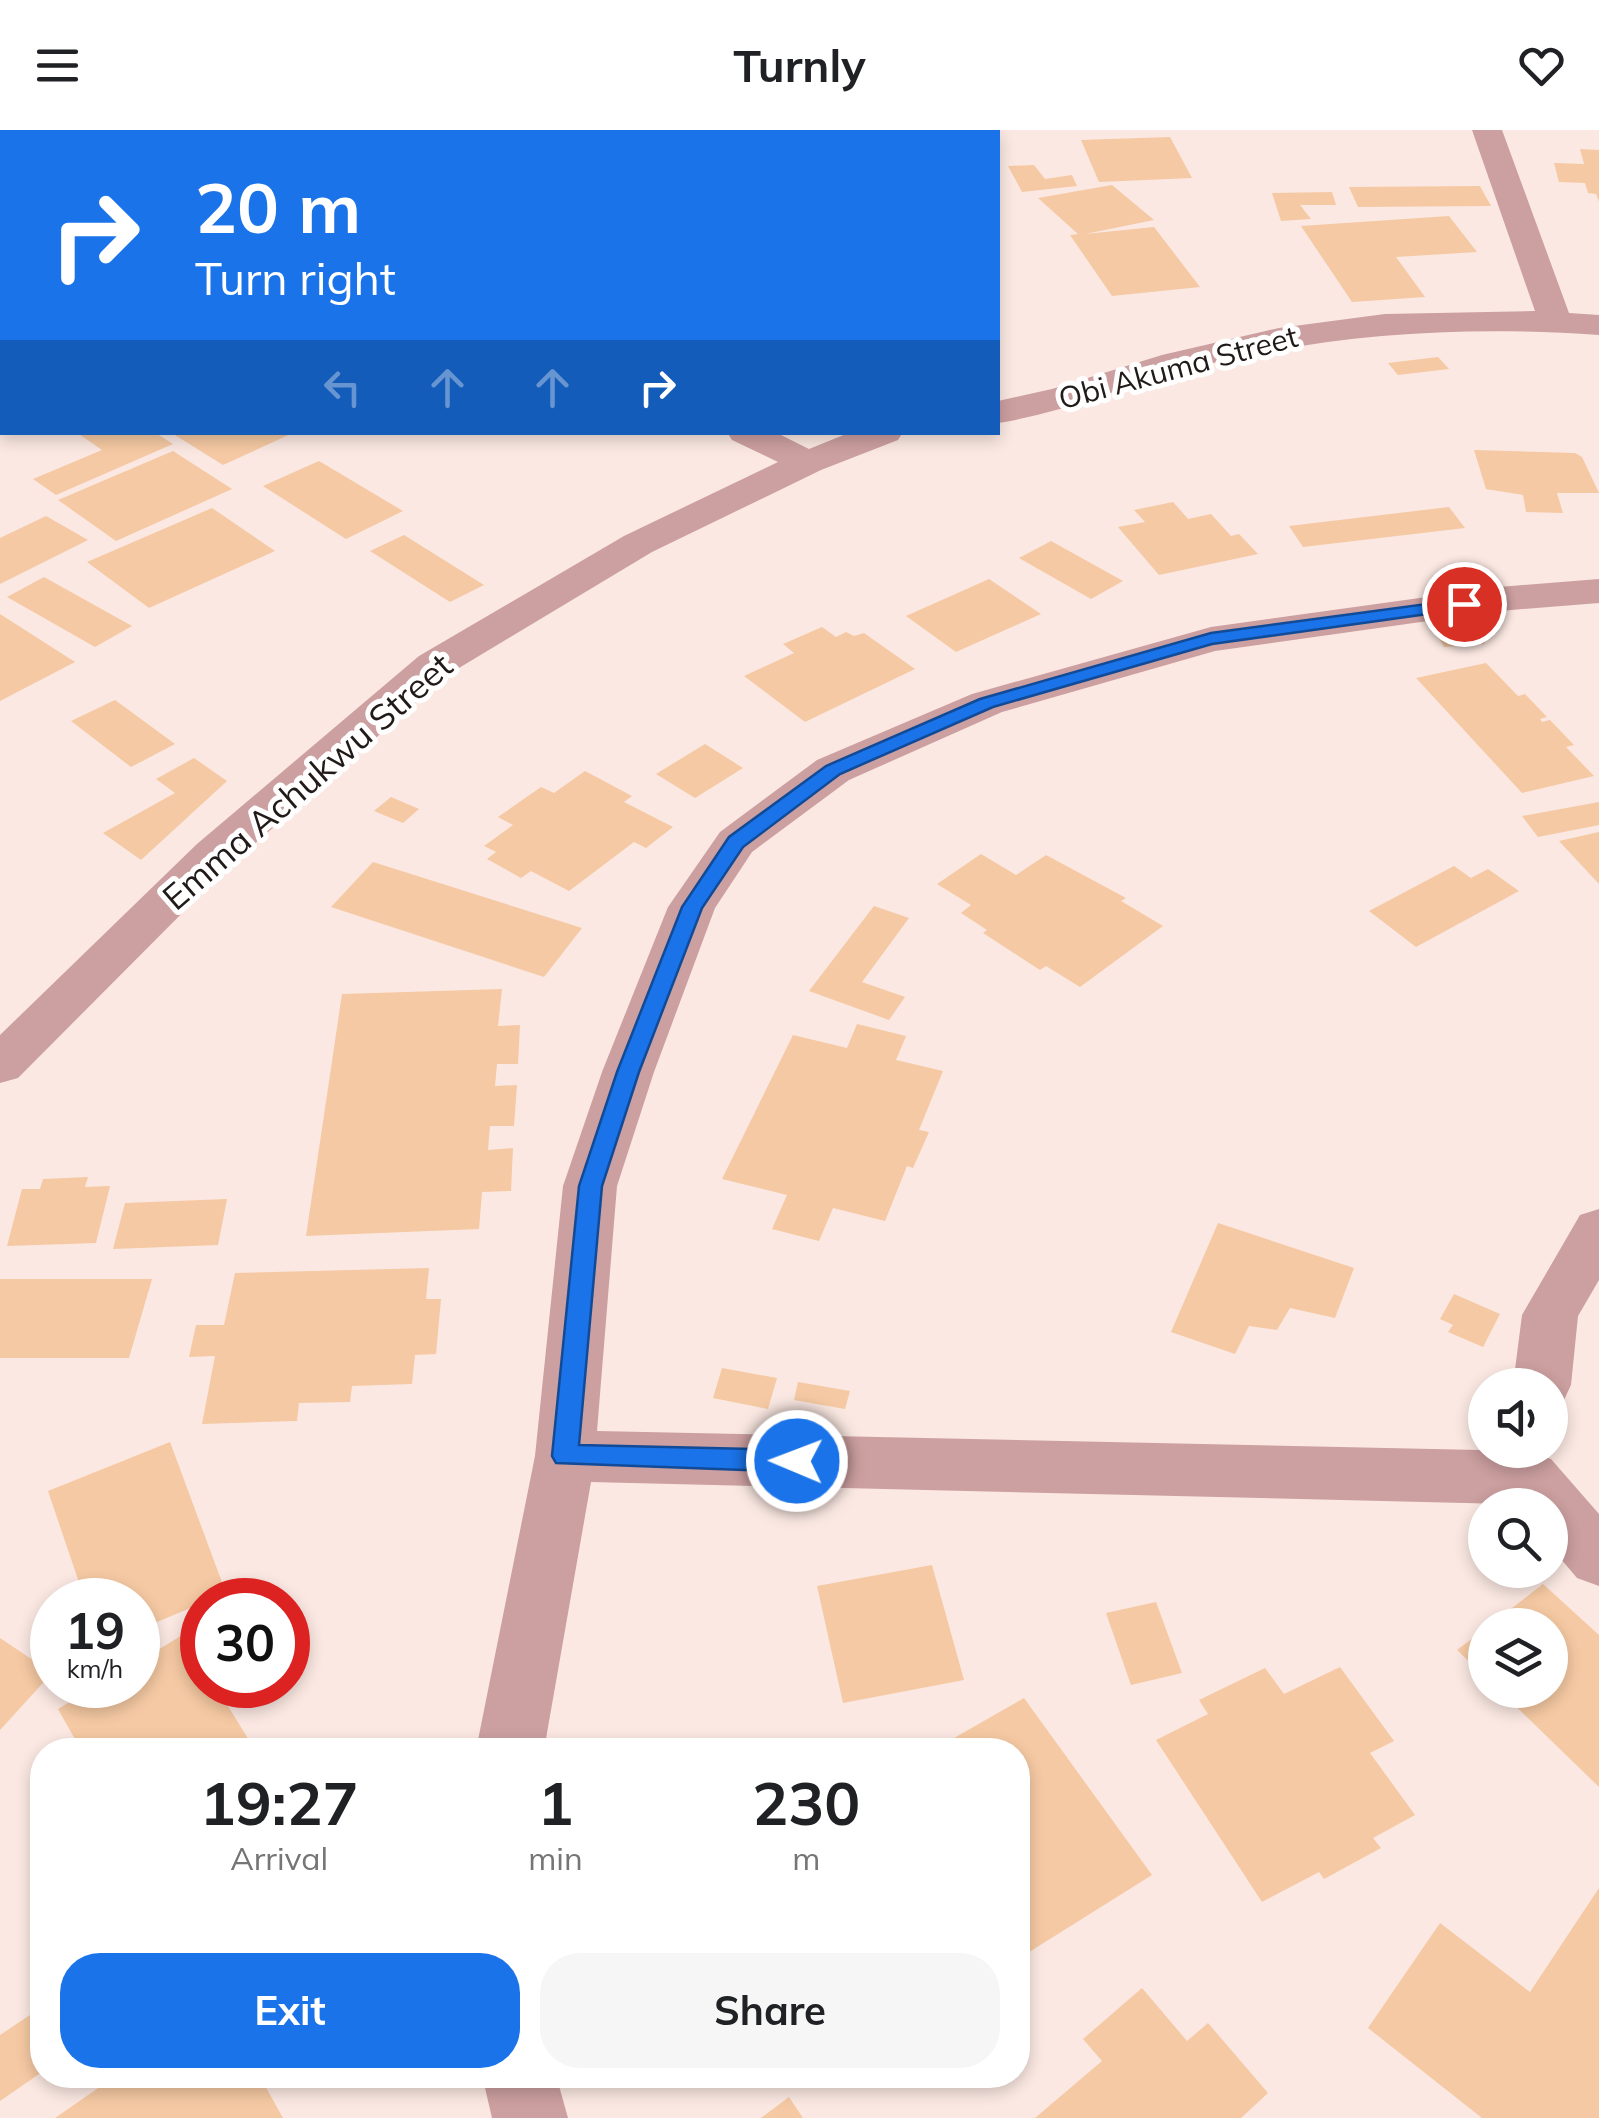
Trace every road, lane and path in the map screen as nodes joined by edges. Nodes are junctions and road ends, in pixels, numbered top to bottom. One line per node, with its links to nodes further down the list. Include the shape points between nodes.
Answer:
1 (1487, 130): 2 (street)
2 (1555, 320): 3 (street, Obi Akuma Street); 4 (street, Obi Akuma Street, via 1452,318 1294,335)
3 (1599, 324)
4 (1000, 412)
5 (751, 435): 7 (street)
6 (877, 435): 7 (street)
7 (808, 462): 9 (street, Emma Achukwu Street, via 638,544 434,665 213,855)
8 (1599, 591): 12 (street, via 1211,639 987,703 833,770 736,842 692,907 590,1186)
9 (0, 1064)
10 (1599, 1230): 11 (street, via 1550,1315)
11 (1544, 1368)
12 (565, 1456): 13 (street); 16 (street)
13 (1468, 1463)
14 (1535, 1468): 15 (street)
15 (1599, 1559)
16 (512, 1738)
17 (522, 2088): 18 (street)
18 (530, 2118)

